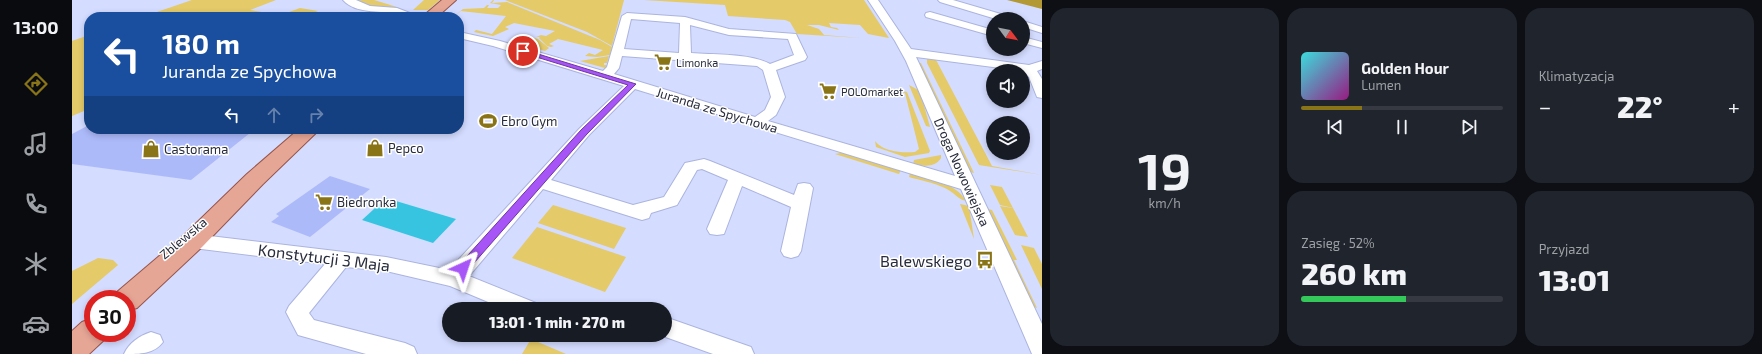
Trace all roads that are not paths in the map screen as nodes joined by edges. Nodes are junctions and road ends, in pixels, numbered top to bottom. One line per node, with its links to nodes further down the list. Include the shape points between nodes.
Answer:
1 (348, 0): 6 (street, via 371,9)
2 (450, 0): 7 (main road)
3 (457, 0): 8 (main road)
4 (873, 0): 19 (street, Droga Nowowiejska)
5 (943, 0): 9 (street)
6 (399, 12)
7 (435, 12)
8 (445, 12)
9 (986, 13)
10 (930, 15): 14 (street)
11 (685, 20): 18 (street, via 627,16); 20 (street); 22 (street, via 729,32 792,36 801,57)
12 (1030, 26): 13 (street)
13 (1042, 30)
14 (986, 31)
15 (464, 36): 23 (street, Juranda ze Spychowa)
16 (1030, 42): 17 (street)
17 (1042, 45)
18 (617, 52): 20 (street); 23 (street, via 612,71)
19 (907, 52): 21 (street); 31 (street, Droga Nowowiejska)
20 (685, 56): 22 (street, via 739,60 760,63)
21 (1039, 66): 25 (street, via 1035,77)
22 (769, 68): 26 (street, via 778,97 771,112)
23 (605, 76): 24 (street, Juranda ze Spychowa)
24 (633, 84): 26 (street, Juranda ze Spychowa); 30 (street, via 584,132)
25 (1042, 94)
26 (757, 122): 31 (street, Juranda ze Spychowa)
27 (304, 134): 29 (main road, Zblewska)
28 (737, 178): 32 (street, via 704,164 690,166 671,202); 34 (street); 36 (street, via 802,196)
29 (255, 179): 35 (main road, Zblewska); 39 (main road, Zblewska)
30 (539, 182): 32 (street); 38 (street)
31 (969, 186): 46 (street, Droga Nowowiejska)
32 (632, 211): 33 (street)
33 (649, 216)
34 (717, 229)
35 (193, 241): 37 (street, Konstytucji 3 Maja); 40 (main road, Zblewska)
36 (791, 251)
37 (342, 258): 38 (street, Konstytucji 3 Maja, via 386,264); 48 (street, via 297,312 306,328)
38 (454, 279): 41 (street, Konstytucji 3 Maja)
39 (122, 290)
40 (136, 292)
41 (511, 302)
42 (84, 324): 44 (main road)
43 (672, 329): 49 (street)
44 (72, 334)
45 (84, 339): 47 (main road)
46 (1040, 341)
47 (72, 350)
48 (405, 354)
49 (742, 354)

